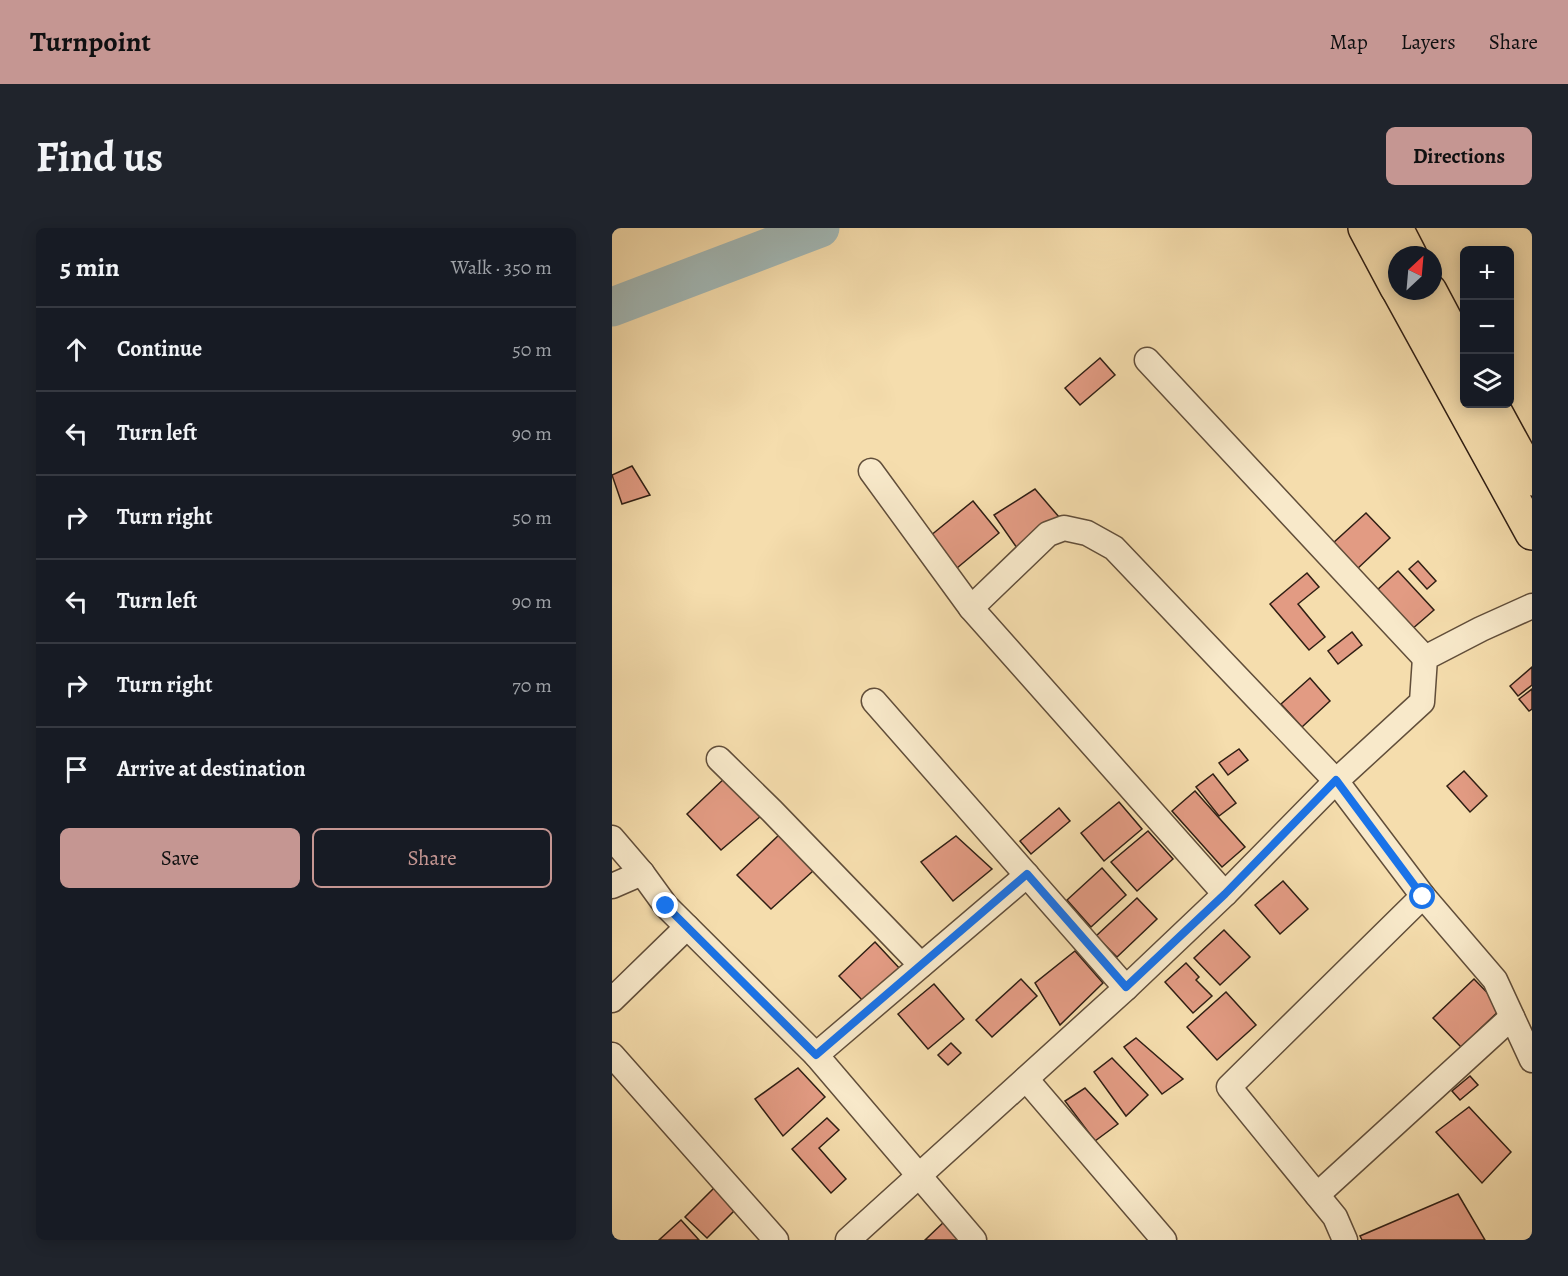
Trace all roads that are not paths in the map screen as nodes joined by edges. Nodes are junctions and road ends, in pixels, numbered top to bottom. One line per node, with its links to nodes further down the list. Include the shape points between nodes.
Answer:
1 (1365, 228): 4 (highway)
2 (1396, 228): 3 (highway)
3 (1405, 246)
4 (1388, 271)
5 (1404, 300): 12 (highway)
6 (1435, 300): 7 (highway)
7 (1463, 354)
8 (1147, 360): 15 (street)
9 (1493, 408): 11 (highway)
10 (871, 471): 14 (street)
11 (1532, 479)
12 (1532, 533)
13 (1529, 607): 15 (street)
14 (971, 608): 18 (street, via 1048,534 1064,528 1088,533 1114,548); 23 (street)
15 (1425, 658): 18 (street, via 1422,702)
16 (874, 701): 21 (street)
17 (719, 759): 26 (street)
18 (1336, 780): 23 (street); 24 (street)
19 (612, 838): 20 (street)
20 (642, 873): 22 (street); 25 (street)
21 (1027, 874): 26 (street); 27 (street)
22 (612, 886)
23 (1225, 894): 27 (street)
24 (1423, 897): 29 (street, via 1495,980); 35 (street, via 1229,1088)
25 (687, 927): 28 (street); 31 (street)
26 (921, 965): 31 (street)
27 (1126, 987): 33 (street)
28 (612, 1000)
29 (1512, 1017): 32 (street); 35 (street)
30 (612, 1055): 36 (street)
31 (816, 1055): 34 (street)
32 (1532, 1060)
33 (1026, 1079): 34 (street); 39 (street)
34 (919, 1176): 37 (street); 38 (street)
35 (1317, 1195): 40 (street, via 1335,1217)
36 (776, 1240)
37 (848, 1240)
38 (974, 1240)
39 (1164, 1240)
40 (1345, 1240)

